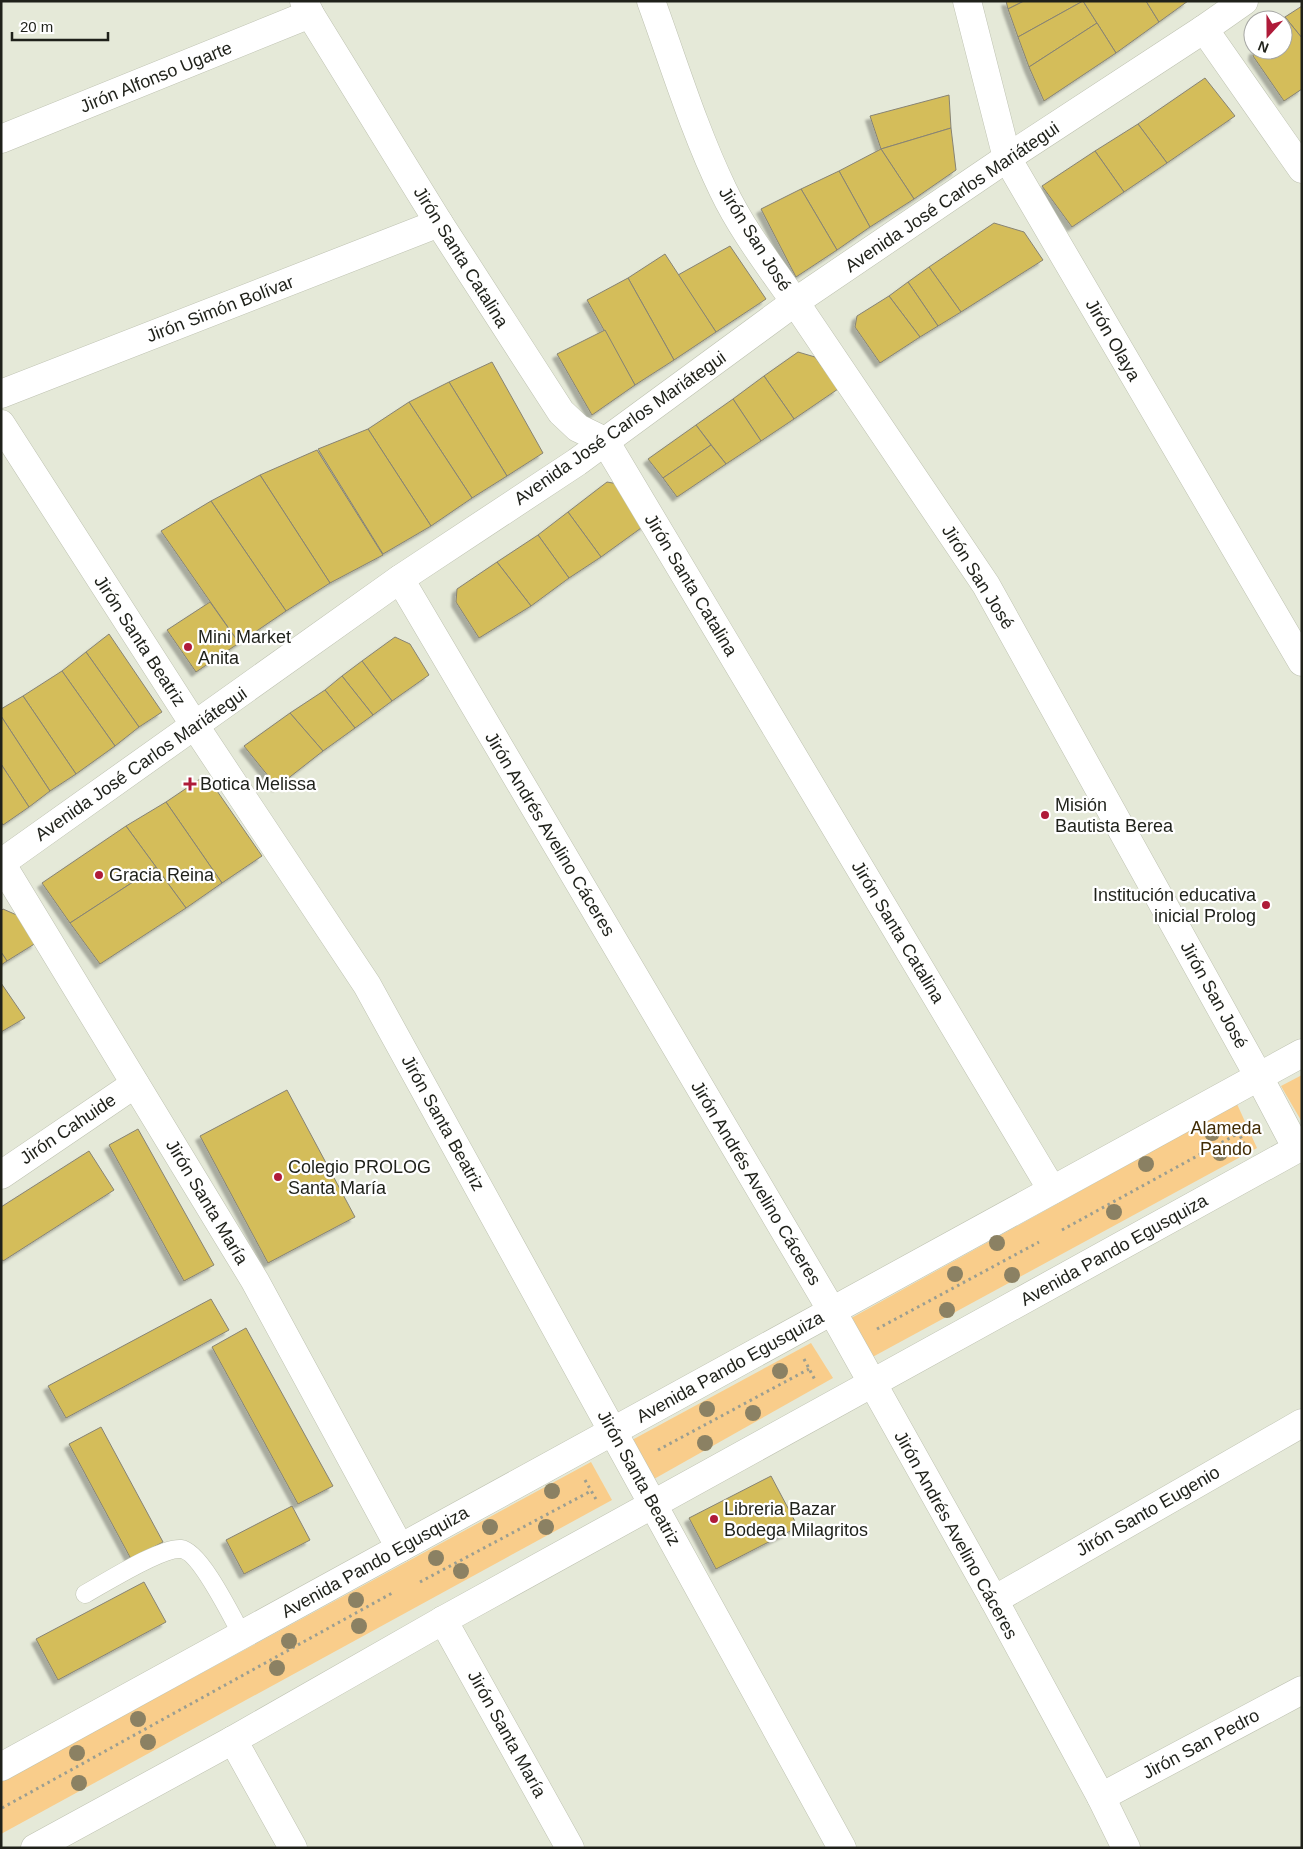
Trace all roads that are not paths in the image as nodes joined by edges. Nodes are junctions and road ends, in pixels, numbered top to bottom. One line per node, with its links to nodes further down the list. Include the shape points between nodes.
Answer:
1 (650, 1): 10 (street, Jirón San José, via 724,191 755,244)
2 (967, 1): 7 (street, Jirón Olaya)
3 (1244, 1): 5 (street, Avenida José Carlos Mariátegui)
4 (307, 8): 6 (street, Jirón Alfonso Ugarte); 9 (street, Jirón Santa Catalina)
5 (1204, 29): 7 (street, Avenida José Carlos Mariátegui); 8 (street)
6 (1, 139)
7 (1007, 158): 10 (street, Avenida José Carlos Mariátegui); 15 (street, Jirón Olaya)
8 (1302, 169)
9 (439, 223): 11 (street, Jirón Simón Bolívar); 13 (street, Jirón Santa Catalina, via 561,412 578,428)
10 (796, 302): 13 (street, Avenida José Carlos Mariátegui); 19 (street, Jirón San José, via 986,585)
11 (1, 394)
12 (1, 424): 16 (street, Jirón Santa Beatriz)
13 (605, 441): 14 (street, Avenida José Carlos Mariátegui); 23 (street, Jirón Santa Catalina)
14 (400, 579): 16 (street, Avenida José Carlos Mariátegui); 24 (street, Jirón Andrés Avelino Cáceres)
15 (1302, 662)
16 (195, 726): 17 (street, Avenida José Carlos Mariátegui); 27 (street, Jirón Santa Beatriz, via 367,985)
17 (1, 863): 20 (street, Jirón Santa María)
18 (1302, 1052): 19 (street, Avenida Pando Egusquiza)
19 (1259, 1076): 21 (street, Jirón San José); 23 (street, Avenida Pando Egusquiza)
20 (135, 1084): 22 (street, Jirón Cahuide); 29 (street, Jirón Santa María, via 255,1281)
21 (1300, 1151): 25 (street, Avenida Pando Egusquiza, via 1259,1170)
22 (1, 1175)
23 (1052, 1190): 24 (street, Avenida Pando Egusquiza)
24 (832, 1311): 25 (street, Jirón Andrés Avelino Cáceres); 27 (street, Avenida Pando Egusquiza)
25 (871, 1384): 28 (street, Avenida Pando Egusquiza); 31 (street, Jirón Andrés Avelino Cáceres)
26 (1302, 1423): 31 (street, Jirón Santo Eugenio)
27 (613, 1431): 28 (street, Jirón Santa Beatriz); 29 (street, Avenida Pando Egusquiza)
28 (653, 1504): 32 (street, Avenida Pando Egusquiza); 41 (street, Jirón Santa Beatriz)
29 (400, 1548): 33 (street, Avenida Pando Egusquiza)
30 (85, 1594): 33 (lane, via 164,1551 183,1549 196,1557)
31 (994, 1600): 37 (street, Jirón Andrés Avelino Cáceres)
32 (443, 1620): 35 (street, Avenida Pando Egusquiza); 40 (street, Jirón Santa María)
33 (242, 1635): 36 (street, Avenida Pando Egusquiza)
34 (1302, 1690): 37 (street, Jirón San Pedro)
35 (233, 1740): 38 (street, Avenida Pando Egusquiza); 39 (street)
36 (1, 1768)
37 (1101, 1797): 42 (street, Jirón Andrés Avelino Cáceres)
38 (34, 1848)
39 (294, 1848)
40 (570, 1848)
41 (842, 1848)
42 (1126, 1848)

